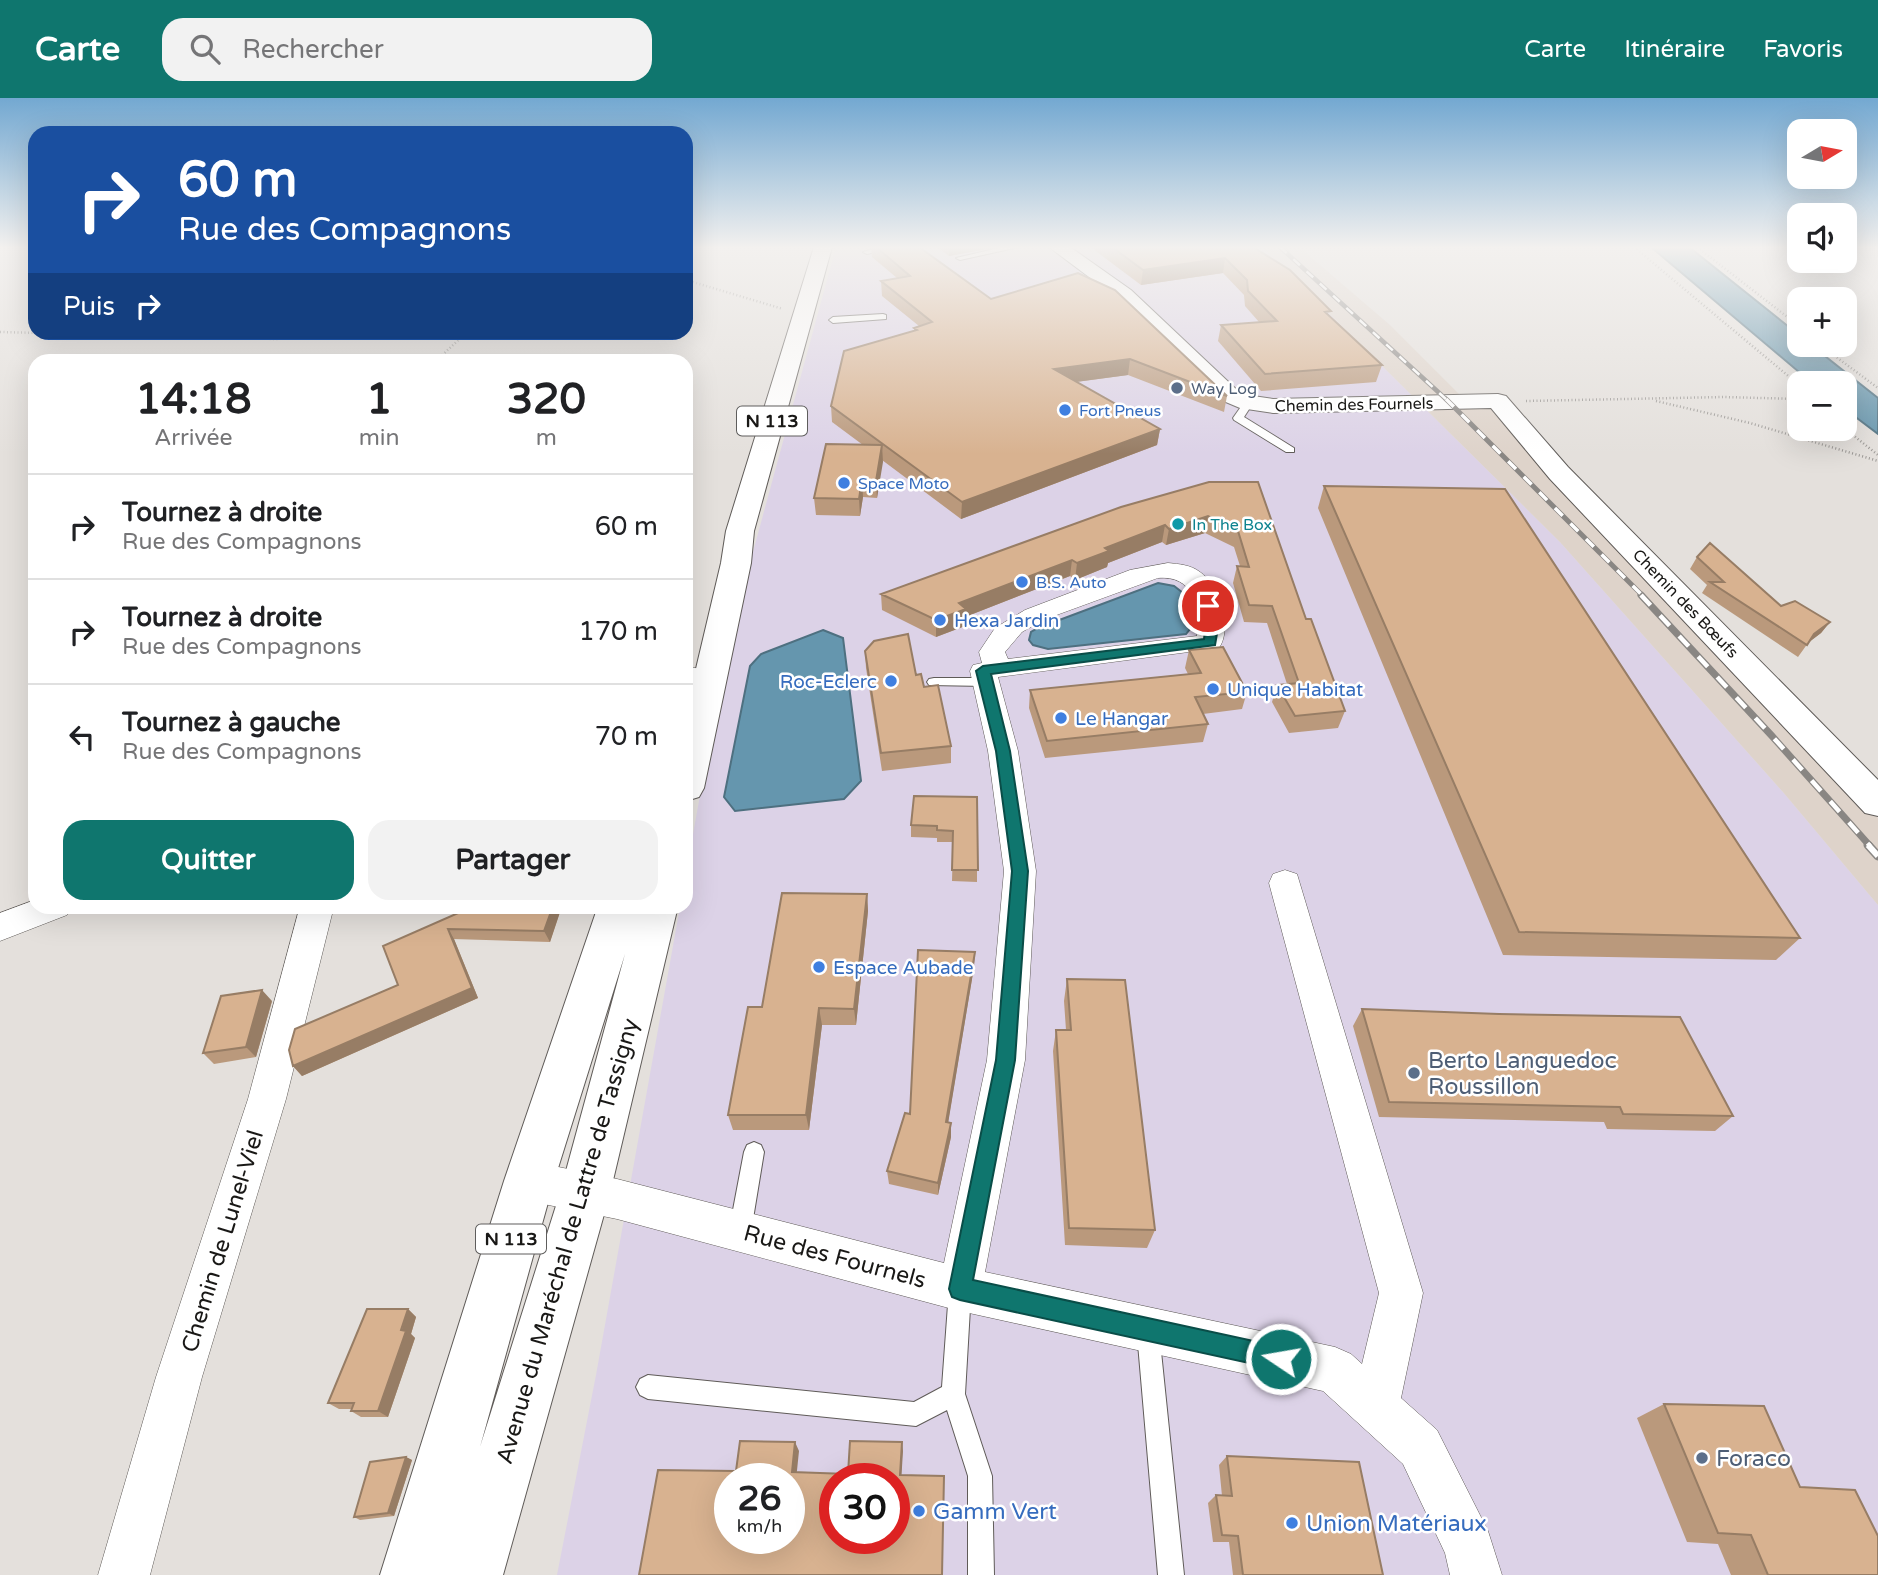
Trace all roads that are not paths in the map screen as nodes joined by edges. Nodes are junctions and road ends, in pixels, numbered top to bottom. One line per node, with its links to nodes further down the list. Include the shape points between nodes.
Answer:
1 (802, 316): 8 (main road, N 113)
2 (1147, 316): 6 (main road, Chemin des Fournels, via 1229,395)
3 (883, 317): 4 (lane)
4 (832, 320)
5 (1497, 401): 6 (main road, Chemin des Fournels); 13 (main road, Chemin des Bœufs, via 1559,473)
6 (1248, 403): 7 (lane, via 1238,418)
7 (1290, 450)
8 (740, 531): 9 (main road, N 113, via 722,557); 12 (main road, N 113)
9 (693, 659)
10 (992, 675): 10 (street, via 1210,642 1212,622 1204,589 1188,575 1169,570 1146,573 1023,621 1004,634 992,652); 11 (lane); 24 (street, via 1020,871 1006,1060)
11 (934, 682)
12 (693, 756)
13 (1878, 803)
14 (1285, 883): 28 (street, via 1401,1293)
15 (34, 914): 19 (street)
16 (315, 914): 29 (street, Chemin de Lunel-Viel, via 267,1099 179,1377)
17 (616, 914): 21 (main road, N 113)
18 (656, 914): 22 (main road, Avenue du Maréchal de Lattre de Tassigny / N 113)
19 (0, 927)
20 (754, 1152): 23 (lane)
21 (529, 1181): 22 (street, Rue des Fournels); 30 (main road, N 113)
22 (585, 1193): 23 (street, Rue des Fournels); 31 (main road, Avenue du Maréchal de Lattre de Tassigny / N 113)
23 (740, 1231): 24 (street, Rue des Fournels)
24 (960, 1289): 25 (street, Rue des Fournels); 27 (lane)
25 (1148, 1330): 28 (street, Rue des Fournels, via 1335,1370); 33 (lane)
26 (648, 1387): 27 (lane, via 916,1414)
27 (953, 1394): 32 (lane, via 980,1476)
28 (1376, 1407): 34 (street, Rue des Fournels, via 1420,1447 1470,1549)
29 (124, 1575)
30 (412, 1575)
31 (471, 1575)
32 (981, 1575)
33 (1171, 1575)
34 (1476, 1575)

